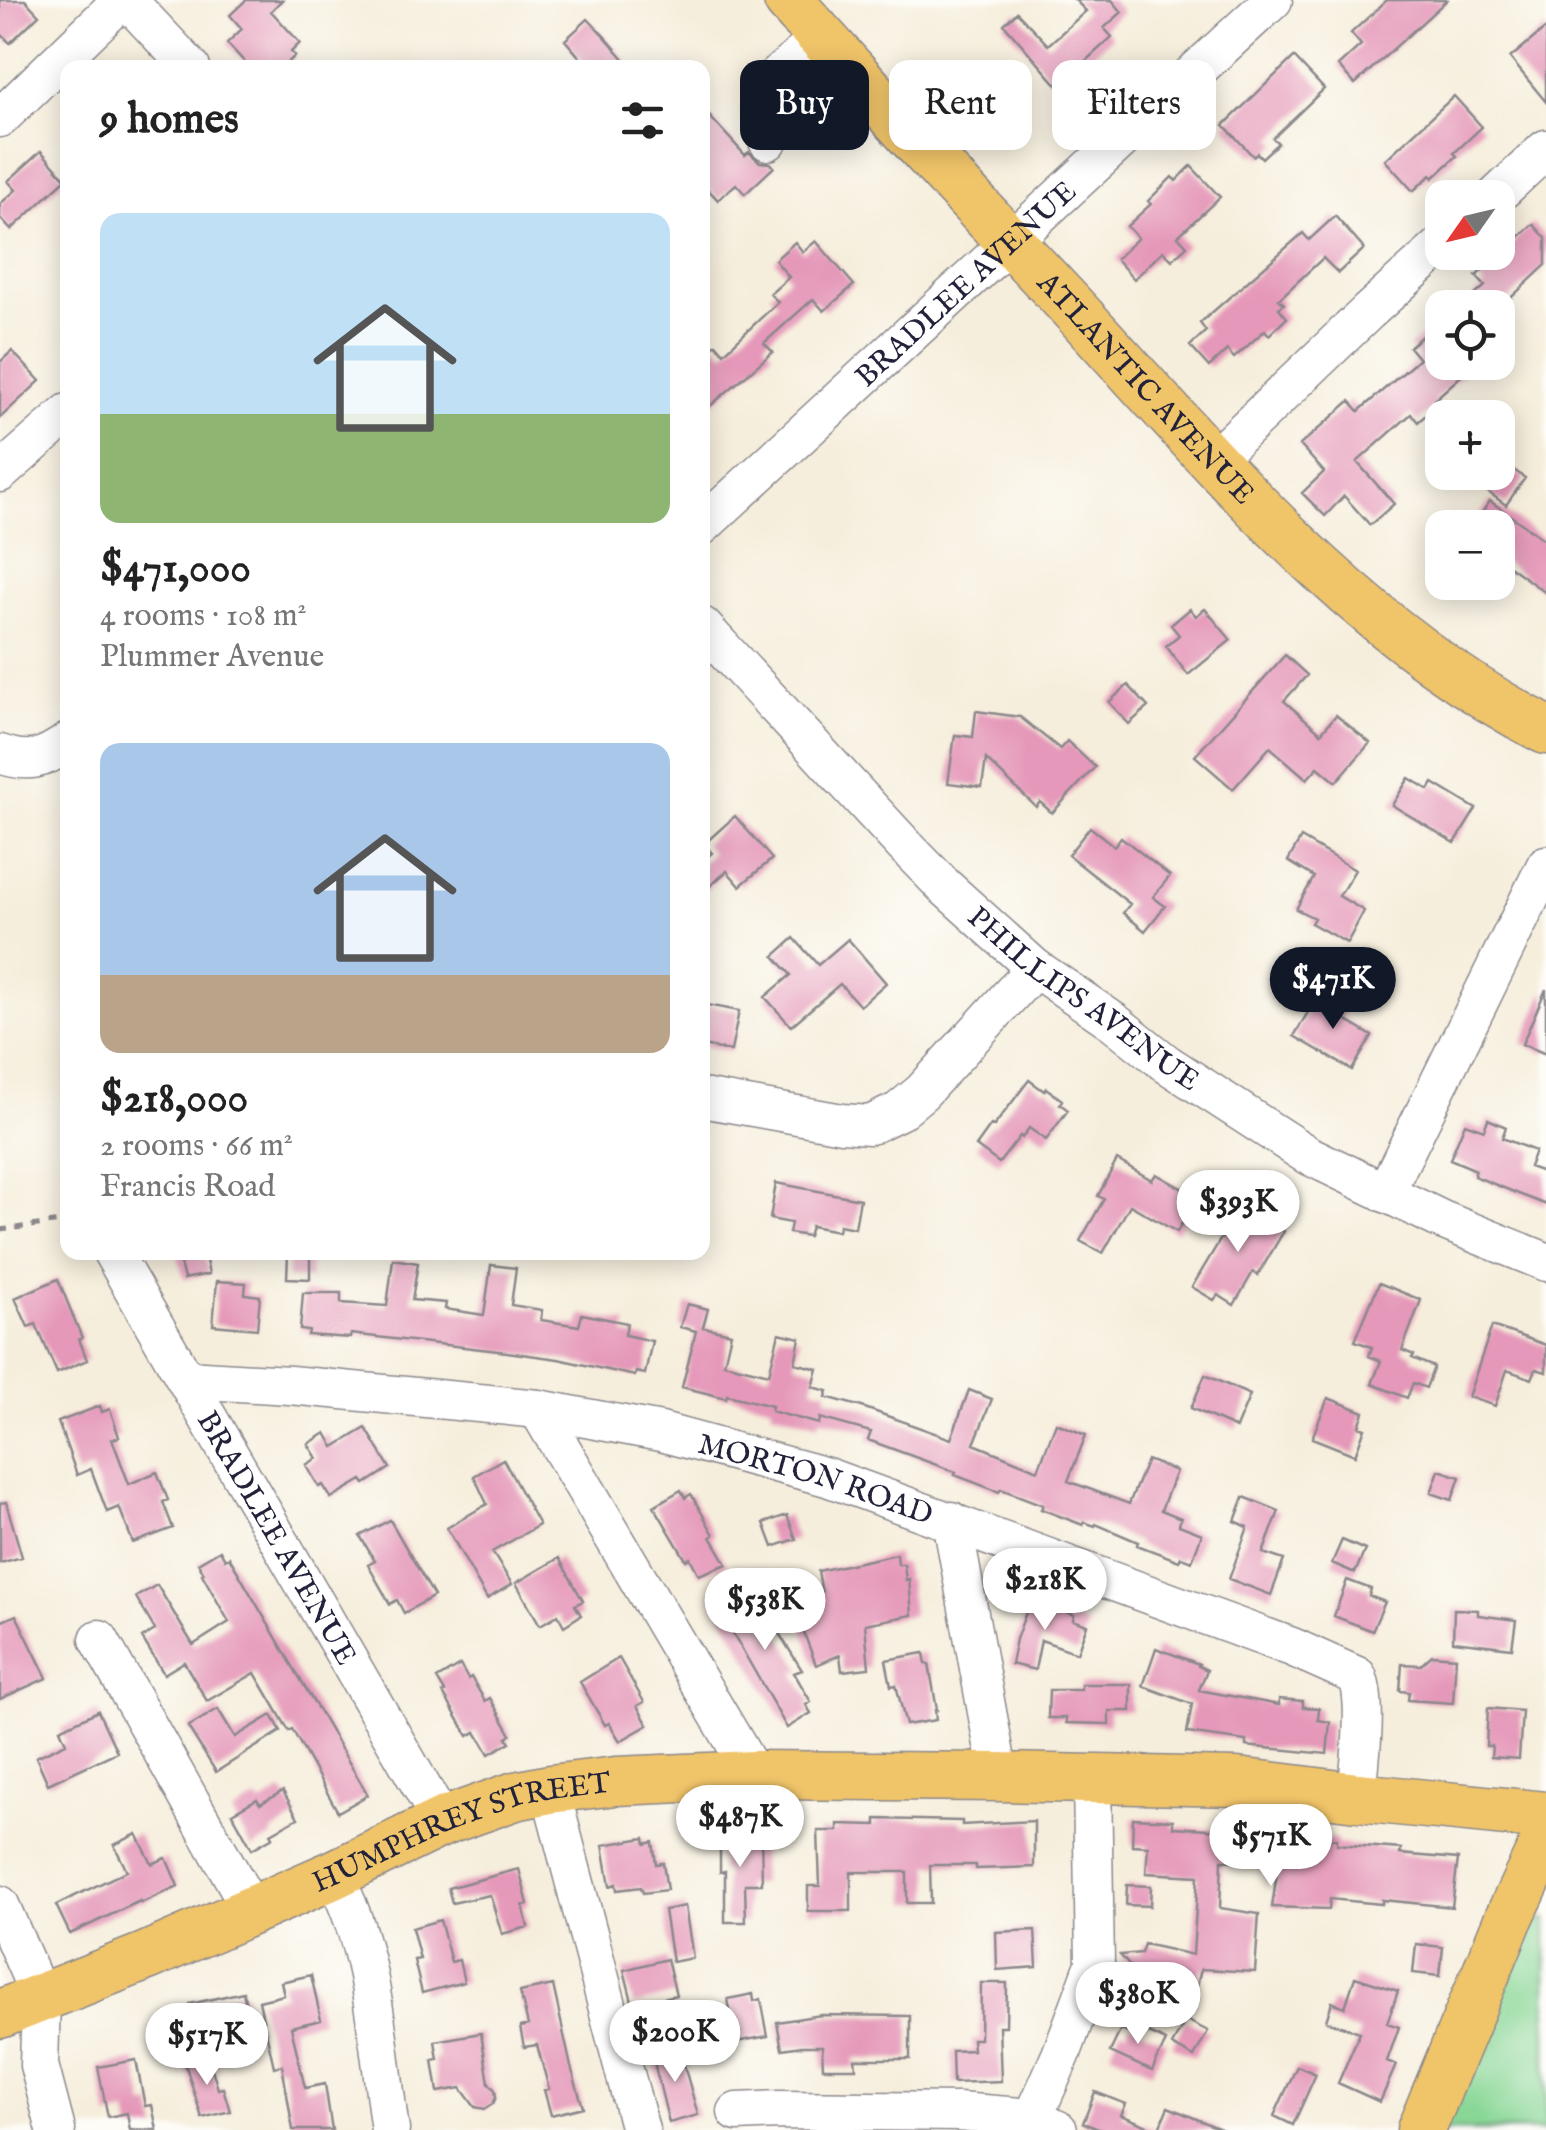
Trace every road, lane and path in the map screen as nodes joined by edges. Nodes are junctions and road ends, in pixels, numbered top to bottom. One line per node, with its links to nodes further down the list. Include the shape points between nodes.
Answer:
1 (125, 0): 5 (street); 6 (street)
2 (788, 0): 4 (main road, ATLANTIC AVENUE)
3 (1274, 0): 12 (street, BRADLEE AVENUE)
4 (822, 37): 7 (street); 12 (main road, ATLANTIC AVENUE)
5 (61, 60)
6 (183, 60)
7 (795, 60)
8 (60, 61): 9 (street)
9 (0, 118)
10 (1546, 148): 11 (street)
11 (1513, 180)
12 (1012, 242): 15 (main road, ATLANTIC AVENUE); 17 (street, BRADLEE AVENUE)
13 (1425, 260): 15 (street)
14 (60, 420): 16 (street)
15 (1212, 460): 19 (main road, ATLANTIC AVENUE, via 1376,617)
16 (0, 473)
17 (710, 519)
18 (710, 635): 23 (street, PHILLIPS AVENUE, via 894,835)
19 (1546, 730)
20 (60, 748): 21 (street, via 22,762)
21 (0, 754)
22 (1546, 865): 25 (street)
23 (1035, 968): 24 (street, via 922,1092 870,1124); 25 (street, PHILLIPS AVENUE, via 1306,1154)
24 (710, 1099)
25 (1384, 1193): 29 (street, PHILLIPS AVENUE)
26 (60, 1222): 27 (path)
27 (0, 1230)
28 (117, 1260): 30 (street, BRADLEE AVENUE)
29 (1546, 1262)
30 (186, 1379): 31 (street, MORTON ROAD); 40 (street, BRADLEE AVENUE)
31 (538, 1409): 32 (street, MORTON ROAD, via 661,1432 827,1477); 34 (street)
32 (952, 1521): 35 (street); 38 (street, MORTON ROAD, via 1357,1676 1362,1712)
33 (99, 1640): 44 (street)
34 (754, 1775): 35 (main road, HUMPHREY STREET); 37 (main road, HUMPHREY STREET)
35 (999, 1777): 36 (main road, HUMPHREY STREET)
36 (1092, 1779): 38 (main road, HUMPHREY STREET, via 1237,1782); 47 (street, via 1095,1964 1061,2055)
37 (550, 1789): 40 (main road, HUMPHREY STREET); 50 (street)
38 (1356, 1797): 39 (main road, HUMPHREY STREET)
39 (1546, 1816)
40 (442, 1822): 42 (main road, HUMPHREY STREET)
41 (1546, 1839): 51 (main road)
42 (333, 1875): 44 (main road, HUMPHREY STREET); 49 (street, via 353,1915 364,1963)
43 (0, 1905): 45 (street)
44 (252, 1910): 45 (main road, HUMPHREY STREET)
45 (20, 2006): 48 (street)
46 (737, 2112): 47 (street, via 908,2112)
47 (1046, 2124)
48 (56, 2130)
49 (390, 2130)
50 (640, 2130)
51 (1420, 2130)

